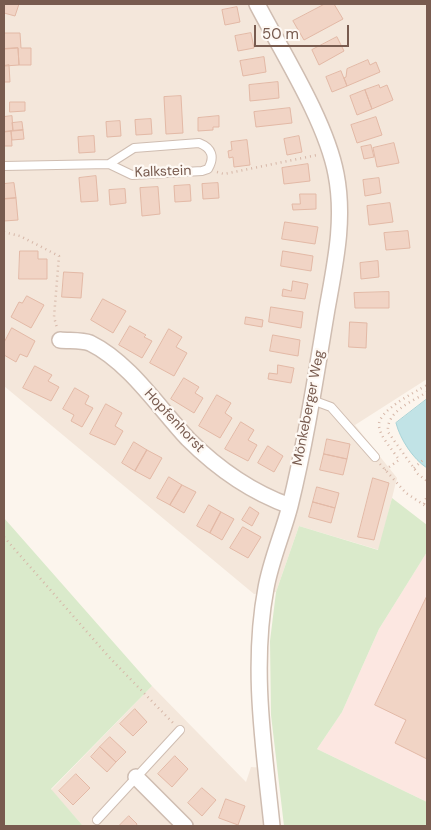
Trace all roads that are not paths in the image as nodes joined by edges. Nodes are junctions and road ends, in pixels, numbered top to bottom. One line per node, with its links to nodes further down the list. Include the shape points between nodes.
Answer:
1 (257, 4): 5 (street, Mönkeberger Weg, via 316,116 330,152 339,194 340,232)
2 (109, 164): 2 (lane, Kalkstein, via 132,175 208,169 213,162 212,152 199,143 134,148); 3 (lane, Kalkstein)
3 (4, 166)
4 (60, 340): 7 (street, Hopfenhorst, via 89,343 150,393 188,439 214,462 248,486)
5 (312, 400): 6 (lane, via 331,408); 7 (street, Mönkeberger Weg)
6 (375, 457)
7 (290, 506): 12 (street, Mönkeberger Weg, via 266,587 260,632 262,743)
8 (180, 730): 9 (lane)
9 (136, 777): 10 (lane); 11 (street)
10 (97, 820)
11 (185, 826)
12 (272, 826)

